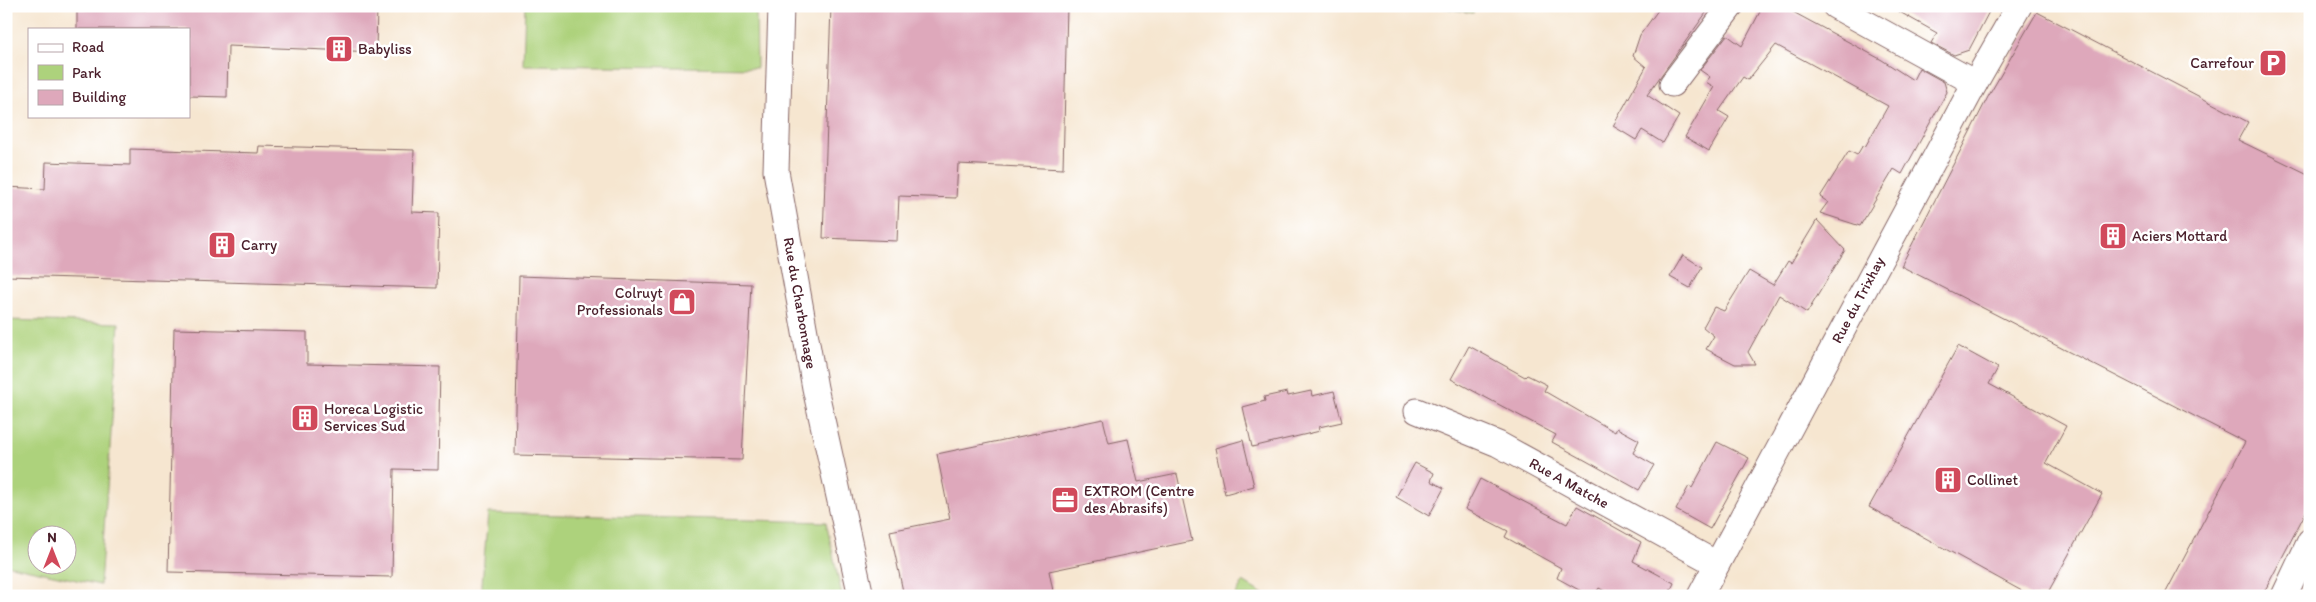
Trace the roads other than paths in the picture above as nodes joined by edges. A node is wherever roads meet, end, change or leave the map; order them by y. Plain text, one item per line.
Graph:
1 (781, 6) edge
2 (1731, 6) edge
3 (1835, 6) edge
4 (2018, 6) edge
5 (1975, 83) junction
6 (1672, 84) dead end
7 (1417, 411) dead end
8 (2310, 540) edge
9 (1717, 564) junction
10 (861, 596) edge
11 (1700, 596) edge
12 (2284, 596) edge

1 - 10 street, Rue du Charbonnage
2 - 6 street
3 - 5 street
4 - 5 street, Rue du Trixhay
5 - 9 street, Rue du Trixhay
7 - 9 street, Rue A Matche
8 - 12 street
9 - 11 street, Rue du Trixhay

